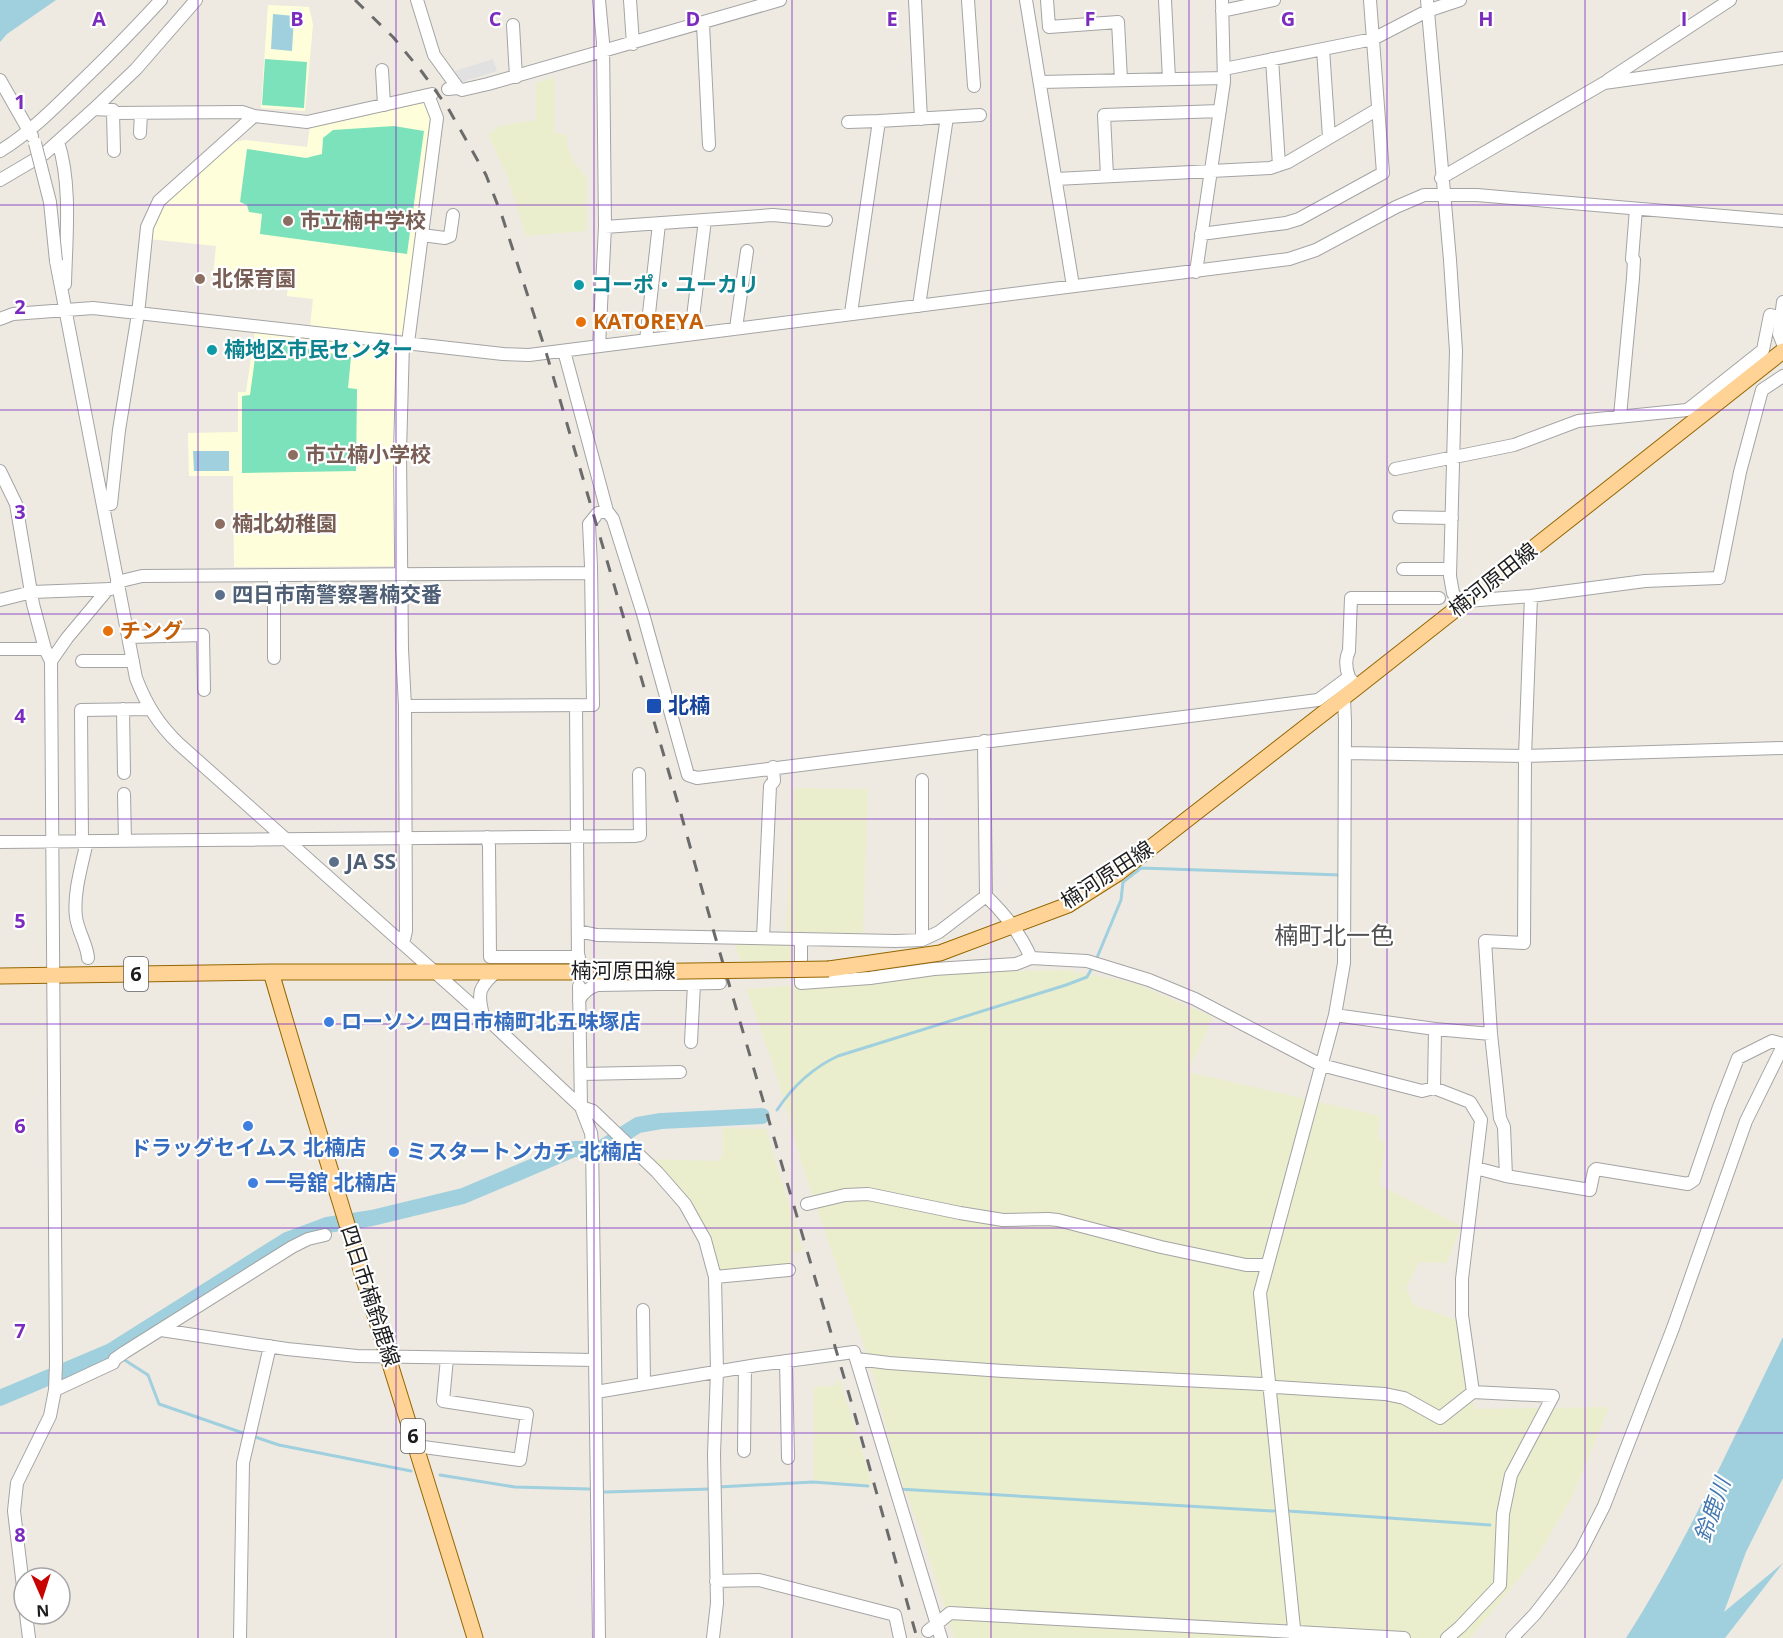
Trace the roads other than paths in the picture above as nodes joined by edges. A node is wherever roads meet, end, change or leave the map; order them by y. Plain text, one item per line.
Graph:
1 (161, 0) edge
2 (196, 0) edge
3 (417, 0) edge
4 (599, 0) edge
5 (630, 0) edge
6 (780, 0) edge
7 (915, 0) edge
8 (968, 0) edge
9 (1026, 0) edge
10 (1047, 0) edge
11 (1165, 0) edge
12 (1274, 0) edge
13 (1370, 0) edge
14 (1460, 0) edge
15 (1730, 0) edge
16 (1222, 5) edge
17 (1427, 5) edge
18 (703, 24) junction
19 (513, 25) dead end
20 (632, 39) junction
21 (1373, 39) junction
22 (603, 47) junction
23 (1323, 49) junction
24 (1783, 58) edge
25 (1272, 59) junction
26 (382, 70) dead end
27 (1224, 73) junction
28 (516, 77) junction
29 (1169, 79) junction
30 (0, 80) edge
31 (1121, 80) junction
32 (1040, 82) junction
33 (1604, 83) junction
34 (974, 86) dead end
35 (384, 105) junction
36 (94, 109) junction
37 (1378, 109) junction
38 (1220, 111) junction
39 (113, 113) junction
40 (141, 113) junction
41 (980, 115) dead end
42 (254, 116) junction
43 (947, 117) junction
44 (921, 119) junction
45 (879, 121) junction
46 (848, 122) dead end
47 (27, 126) junction
48 (140, 133) dead end
49 (1329, 137) junction
50 (58, 142) junction
51 (709, 145) dead end
52 (0, 151) edge
53 (114, 151) dead end
54 (1280, 165) junction
55 (1210, 171) junction
56 (1107, 176) junction
57 (1441, 178) junction
58 (1056, 179) junction
59 (0, 180) edge
60 (1443, 195) junction
61 (1636, 209) junction
62 (453, 215) dead end
63 (705, 220) junction
64 (826, 220) dead end
65 (1783, 221) edge
66 (659, 224) junction
67 (605, 227) junction
68 (1201, 234) junction
69 (422, 235) junction
70 (747, 251) dead end
71 (1196, 272) junction
72 (1073, 286) junction
73 (60, 289) junction
74 (1783, 302) edge
75 (919, 306) junction
76 (64, 309) junction
77 (851, 313) junction
78 (138, 314) junction
79 (1780, 317) junction
80 (0, 319) edge
81 (736, 327) junction
82 (691, 333) junction
83 (646, 340) junction
84 (406, 343) junction
85 (1783, 344) edge
86 (599, 346) junction
87 (564, 351) junction
88 (1783, 351) edge
89 (1783, 376) edge
90 (1700, 409) junction
91 (1620, 416) junction
92 (1453, 456) junction
93 (1395, 469) dead end
94 (0, 471) edge
95 (102, 506) junction
96 (607, 511) junction
97 (1399, 517) dead end
98 (1452, 518) junction
99 (1403, 569) dead end
100 (1450, 569) junction
101 (591, 573) junction
102 (402, 575) junction
103 (274, 576) junction
104 (115, 587) junction
105 (32, 592) junction
106 (1531, 596) junction
107 (1439, 598) dead end
108 (0, 600) edge
109 (1464, 603) junction
110 (128, 637) junction
111 (0, 649) edge
112 (45, 649) junction
113 (274, 658) dead end
114 (51, 661) junction
115 (82, 661) dead end
116 (133, 661) junction
117 (1353, 682) junction
118 (204, 690) dead end
119 (1344, 698) junction
120 (576, 705) junction
121 (405, 706) junction
122 (123, 709) junction
123 (150, 709) junction
124 (984, 741) junction
125 (1783, 748) edge
126 (1345, 753) junction
127 (1524, 756) junction
128 (773, 767) junction
129 (124, 773) dead end
130 (639, 774) dead end
131 (922, 780) dead end
132 (124, 794) dead end
133 (487, 837) junction
134 (577, 837) junction
135 (406, 838) junction
136 (286, 840) junction
137 (85, 841) junction
138 (125, 841) junction
139 (0, 842) edge
140 (53, 842) junction
141 (987, 896) junction
142 (1013, 927) junction
143 (578, 931) junction
144 (763, 938) junction
145 (801, 939) junction
146 (922, 940) junction
147 (403, 944) junction
148 (88, 958) dead end
149 (1031, 958) junction
150 (497, 971) junction
151 (271, 972) junction
152 (436, 973) junction
153 (0, 976) edge
154 (54, 976) junction
155 (720, 983) dead end
156 (694, 984) junction
157 (579, 986) dead end
158 (579, 1000) junction
159 (483, 1015) junction
160 (1335, 1015) junction
161 (1435, 1029) junction
162 (1491, 1034) junction
163 (691, 1042) dead end
164 (1783, 1045) edge
165 (1321, 1065) junction
166 (680, 1072) dead end
167 (581, 1074) junction
168 (1434, 1088) junction
169 (581, 1107) junction
170 (1500, 1118) junction
171 (1481, 1120) junction
172 (1476, 1168) junction
173 (1506, 1176) junction
174 (807, 1204) dead end
175 (325, 1235) dead end
176 (1267, 1265) junction
177 (789, 1270) dead end
178 (715, 1277) junction
179 (643, 1310) dead end
180 (161, 1330) junction
181 (270, 1346) junction
182 (389, 1356) junction
183 (447, 1358) junction
184 (857, 1359) junction
185 (595, 1360) junction
186 (786, 1361) junction
187 (745, 1367) junction
188 (717, 1371) junction
189 (644, 1384) junction
190 (1269, 1386) junction
191 (55, 1387) junction
192 (596, 1392) junction
193 (1473, 1392) junction
194 (416, 1446) junction
195 (744, 1451) dead end
196 (788, 1458) dead end
197 (21, 1566) edge
198 (716, 1581) junction
199 (933, 1628) junction
200 (1295, 1635) edge
201 (240, 1638) edge
202 (475, 1638) edge
203 (598, 1638) edge
204 (713, 1638) edge
205 (900, 1638) edge
206 (941, 1638) edge
207 (1404, 1638) edge
208 (1447, 1638) edge
209 (1512, 1638) edge

1 - 47 street
2 - 36 street
3 - 28 street
4 - 22 street
5 - 20 street
6 - 18 street
7 - 44 street
8 - 34 street
9 - 32 street
10 - 31 street
11 - 29 street
12 - 16 street
13 - 21 street
14 - 17 street
15 - 33 street
16 - 27 street
17 - 21 street
17 - 57 street
18 - 20 street
18 - 51 street
19 - 28 street
20 - 22 street
21 - 23 street
21 - 37 street
22 - 28 street
22 - 67 street
23 - 25 street
23 - 49 street
24 - 33 street
25 - 27 street
25 - 54 street
26 - 35 street
27 - 29 street
27 - 38 street
29 - 31 street
30 - 47 street
31 - 32 street
32 - 58 street
33 - 57 street
35 - 42 street
35 - 69 street
36 - 39 street
36 - 50 street
37 - 49 street
37 - 68 street
38 - 55 street
38 - 56 street
39 - 40 street
39 - 53 street
40 - 42 street
40 - 48 street
41 - 43 street
42 - 78 street
43 - 44 street
43 - 75 street
44 - 45 street
45 - 46 street
45 - 77 street
47 - 52 street
47 - 73 street, bridge
49 - 54 street
50 - 59 street
50 - 73 street
54 - 55 street
55 - 56 street
55 - 68 street
56 - 58 street
57 - 60 street
58 - 72 street
60 - 61 street
60 - 71 street
60 - 92 street
61 - 65 street
61 - 91 street
62 - 69 street
63 - 64 street
63 - 66 street
63 - 82 street
66 - 67 street
66 - 83 street
67 - 86 street
68 - 71 street
69 - 84 street
70 - 81 street
71 - 72 street
72 - 75 street
73 - 76 street
74 - 79 street
75 - 77 street
76 - 78 street
76 - 80 street
76 - 95 street
77 - 81 street
78 - 84 street
78 - 95 street
79 - 85 street
79 - 90 street
81 - 82 street
82 - 83 street
83 - 86 street
84 - 87 street
84 - 102 street
86 - 87 street
87 - 96 street
88 - 90 main road, 楠河原田線
89 - 106 street
90 - 91 street
90 - 109 main road, 楠河原田線
91 - 92 street
92 - 93 street
92 - 98 street
94 - 105 street
95 - 104 street
96 - 101 street
96 - 128 street
97 - 98 street
98 - 100 street
99 - 100 street
100 - 109 street
101 - 102 street
101 - 120 street
102 - 103 street
102 - 121 street
103 - 104 street
103 - 113 street
104 - 105 street
104 - 110 street
104 - 114 street
105 - 108 street
105 - 112 street
106 - 109 street
106 - 127 street
107 - 117 street
109 - 117 main road, 楠河原田線
110 - 116 street
110 - 118 street
111 - 112 street
112 - 114 street
114 - 140 street
115 - 116 street
116 - 123 street
117 - 119 main road, 楠河原田線
117 - 124 street
119 - 126 street
119 - 142 main road, 楠河原田線
120 - 121 street
120 - 134 street
121 - 135 street
122 - 123 street
122 - 129 street
122 - 137 street
123 - 136 street
124 - 128 street
124 - 141 street
125 - 127 street
126 - 127 street
126 - 160 street
127 - 162 street
128 - 144 street
130 - 134 street
131 - 146 street
132 - 138 street
133 - 134 street
133 - 135 street
133 - 143 street
134 - 143 street
135 - 136 street
135 - 147 street
136 - 138 street
136 - 147 street
137 - 138 street
137 - 140 street
137 - 148 street
139 - 140 street
140 - 154 street
141 - 142 street
141 - 146 street
142 - 149 street
142 - 150 main road, 楠河原田線, bridge
143 - 144 street
144 - 145 street
145 - 146 street
145 - 149 street
147 - 152 street
149 - 165 street
150 - 152 main road, 楠河原田線
150 - 159 street
151 - 152 main road, 楠河原田線
151 - 154 main road, 6
151 - 182 main road, 四日市楠鈴鹿線 / 6
152 - 159 street
153 - 154 main road, 6
154 - 191 street
155 - 156 street
156 - 158 street
156 - 163 street
157 - 158 street
158 - 167 street
159 - 169 street
160 - 161 street
160 - 165 street
161 - 162 street
161 - 168 street
162 - 170 street
164 - 173 street
164 - 209 street
165 - 168 street
165 - 176 street
166 - 167 street
167 - 169 street
168 - 171 street
169 - 178 street
169 - 185 street
170 - 171 street
170 - 173 street
171 - 172 street
172 - 173 street
172 - 193 street
174 - 176 street
175 - 180 street
176 - 190 street
177 - 178 street
178 - 188 street
179 - 189 street
180 - 181 street
180 - 191 street
181 - 182 street
181 - 201 street
182 - 183 street
182 - 194 main road, 四日市楠鈴鹿線 / 6
183 - 185 street
183 - 194 street
184 - 186 street
184 - 190 street
184 - 199 street
185 - 192 street
186 - 187 street
186 - 196 street
187 - 188 street
187 - 195 street
188 - 189 street
188 - 198 street
189 - 192 street
190 - 193 street
190 - 200 street
191 - 197 street
192 - 203 street
193 - 208 street
194 - 202 main road, 四日市楠鈴鹿線 / 6
198 - 204 street
198 - 205 street
199 - 200 street
199 - 206 street
200 - 207 street

